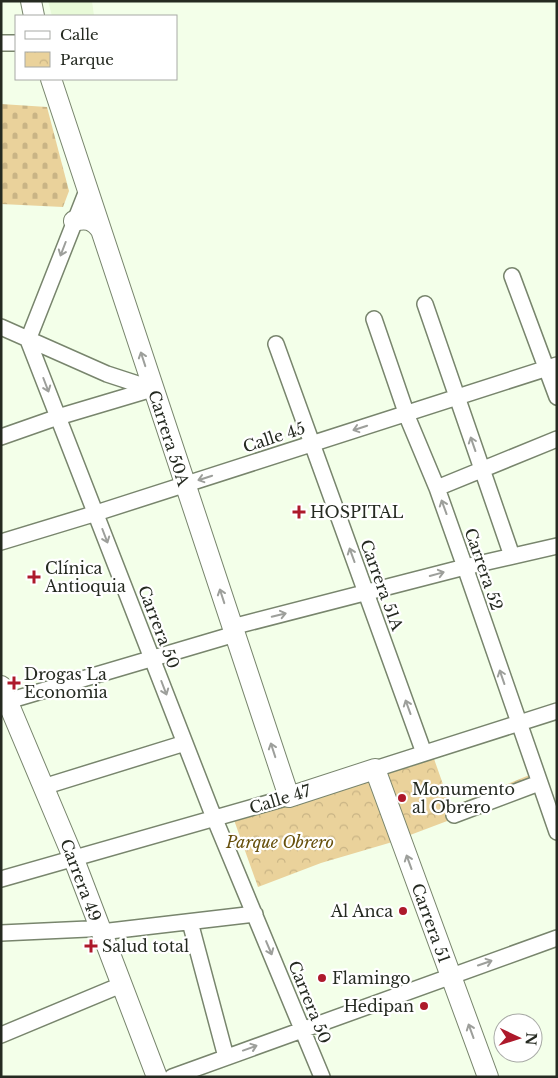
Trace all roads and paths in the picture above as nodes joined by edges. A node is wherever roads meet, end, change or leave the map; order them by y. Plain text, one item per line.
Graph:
1 (31, 1) edge
2 (34, 15) edge
3 (1, 43) edge
4 (15, 43) edge
5 (51, 80) edge
6 (88, 188) junction
7 (74, 221) junction
8 (100, 230) junction
9 (512, 276) dead end
10 (425, 304) dead end
11 (374, 319) dead end
12 (3, 329) edge
13 (28, 340) junction
14 (276, 344) dead end
15 (552, 367) edge
16 (107, 374) junction
17 (153, 389) junction
18 (457, 397) junction
19 (557, 397) edge
20 (114, 400) junction
21 (406, 413) junction
22 (58, 418) junction
23 (1, 437) edge
24 (557, 440) edge
25 (312, 444) junction
26 (482, 469) junction
27 (185, 484) junction
28 (437, 488) junction
29 (96, 513) junction
30 (1, 542) edge
31 (557, 546) edge
32 (512, 556) junction
33 (465, 567) junction
34 (366, 593) junction
35 (233, 630) junction
36 (153, 660) junction
37 (3, 697) edge
38 (557, 711) edge
39 (518, 724) junction
40 (185, 743) junction
41 (424, 753) junction
42 (375, 769) junction
43 (537, 779) junction
44 (43, 786) junction
45 (289, 797) junction
46 (453, 811) dead end
47 (215, 819) junction
48 (557, 832) edge
49 (74, 857) junction
50 (1, 879) edge
51 (255, 914) junction
52 (190, 922) junction
53 (100, 929) junction
54 (1, 934) edge
55 (557, 938) edge
56 (450, 975) junction
57 (121, 985) junction
58 (302, 1028) junction
59 (1, 1035) edge
60 (226, 1057) junction
61 (157, 1077) edge
62 (172, 1077) edge
63 (322, 1077) edge
64 (488, 1077) edge

1 - 2 main road
3 - 4 street
5 - 6 main road, Carrera 50A
6 - 7 street
6 - 8 main road, Carrera 50A
7 - 8 main road
7 -> 13 street
17 -> 8 main road, Carrera 50A
9 - 15 street
10 - 18 street
11 - 21 street, Carrera 52
12 - 13 street
13 - 16 street
13 -> 22 street, Carrera 50
14 - 25 street, Carrera 51A
15 - 18 street, Calle 45
15 - 19 street
16 - 17 street
16 - 20 street
17 - 20 street
17 - 27 main road, Carrera 50A
18 - 21 street, Calle 45
26 -> 18 street
20 - 22 street
21 -> 25 street, Calle 45
21 - 28 street, Carrera 52
22 - 23 street
22 - 29 street, Carrera 50
24 - 26 street
25 -> 27 street, Calle 45
34 -> 25 street, Carrera 51A
26 - 28 street
26 - 32 street
27 - 29 street, Calle 45
35 -> 27 main road, Carrera 50A
33 -> 28 street, Carrera 52
29 - 30 street, Calle 45
29 -> 36 street, Carrera 50
31 - 32 street
32 - 33 street
34 -> 33 street
39 -> 33 street, Carrera 52
35 -> 34 street
41 -> 34 street, Carrera 51A
35 - 36 street
45 -> 35 main road, Carrera 50A
36 - 37 street
36 -> 40 street, Carrera 50
37 - 44 main road, Carrera 49
38 - 39 street, Calle 47
39 - 41 street, Calle 47
39 - 43 street, Carrera 52
40 - 44 street
40 - 47 street, Carrera 50
41 - 42 street, Calle 47
42 - 45 main road, Calle 47
56 -> 42 main road, Carrera 51
43 - 46 street
43 - 48 street, Carrera 52
44 - 49 main road, Carrera 49
45 - 47 street, Calle 47
47 - 49 street, Calle 47
47 - 51 street, Carrera 50
49 - 50 street, Calle 47
49 - 53 main road, Carrera 49
51 - 52 street
51 -> 58 street, Carrera 50
52 - 53 street
52 - 60 street
53 - 54 street
53 - 57 main road, Carrera 49
56 -> 55 street
56 - 58 street
64 -> 56 main road, Carrera 51
57 - 59 street
57 - 61 main road, Carrera 49
60 -> 58 street
58 - 63 street, Carrera 50
60 - 62 street

